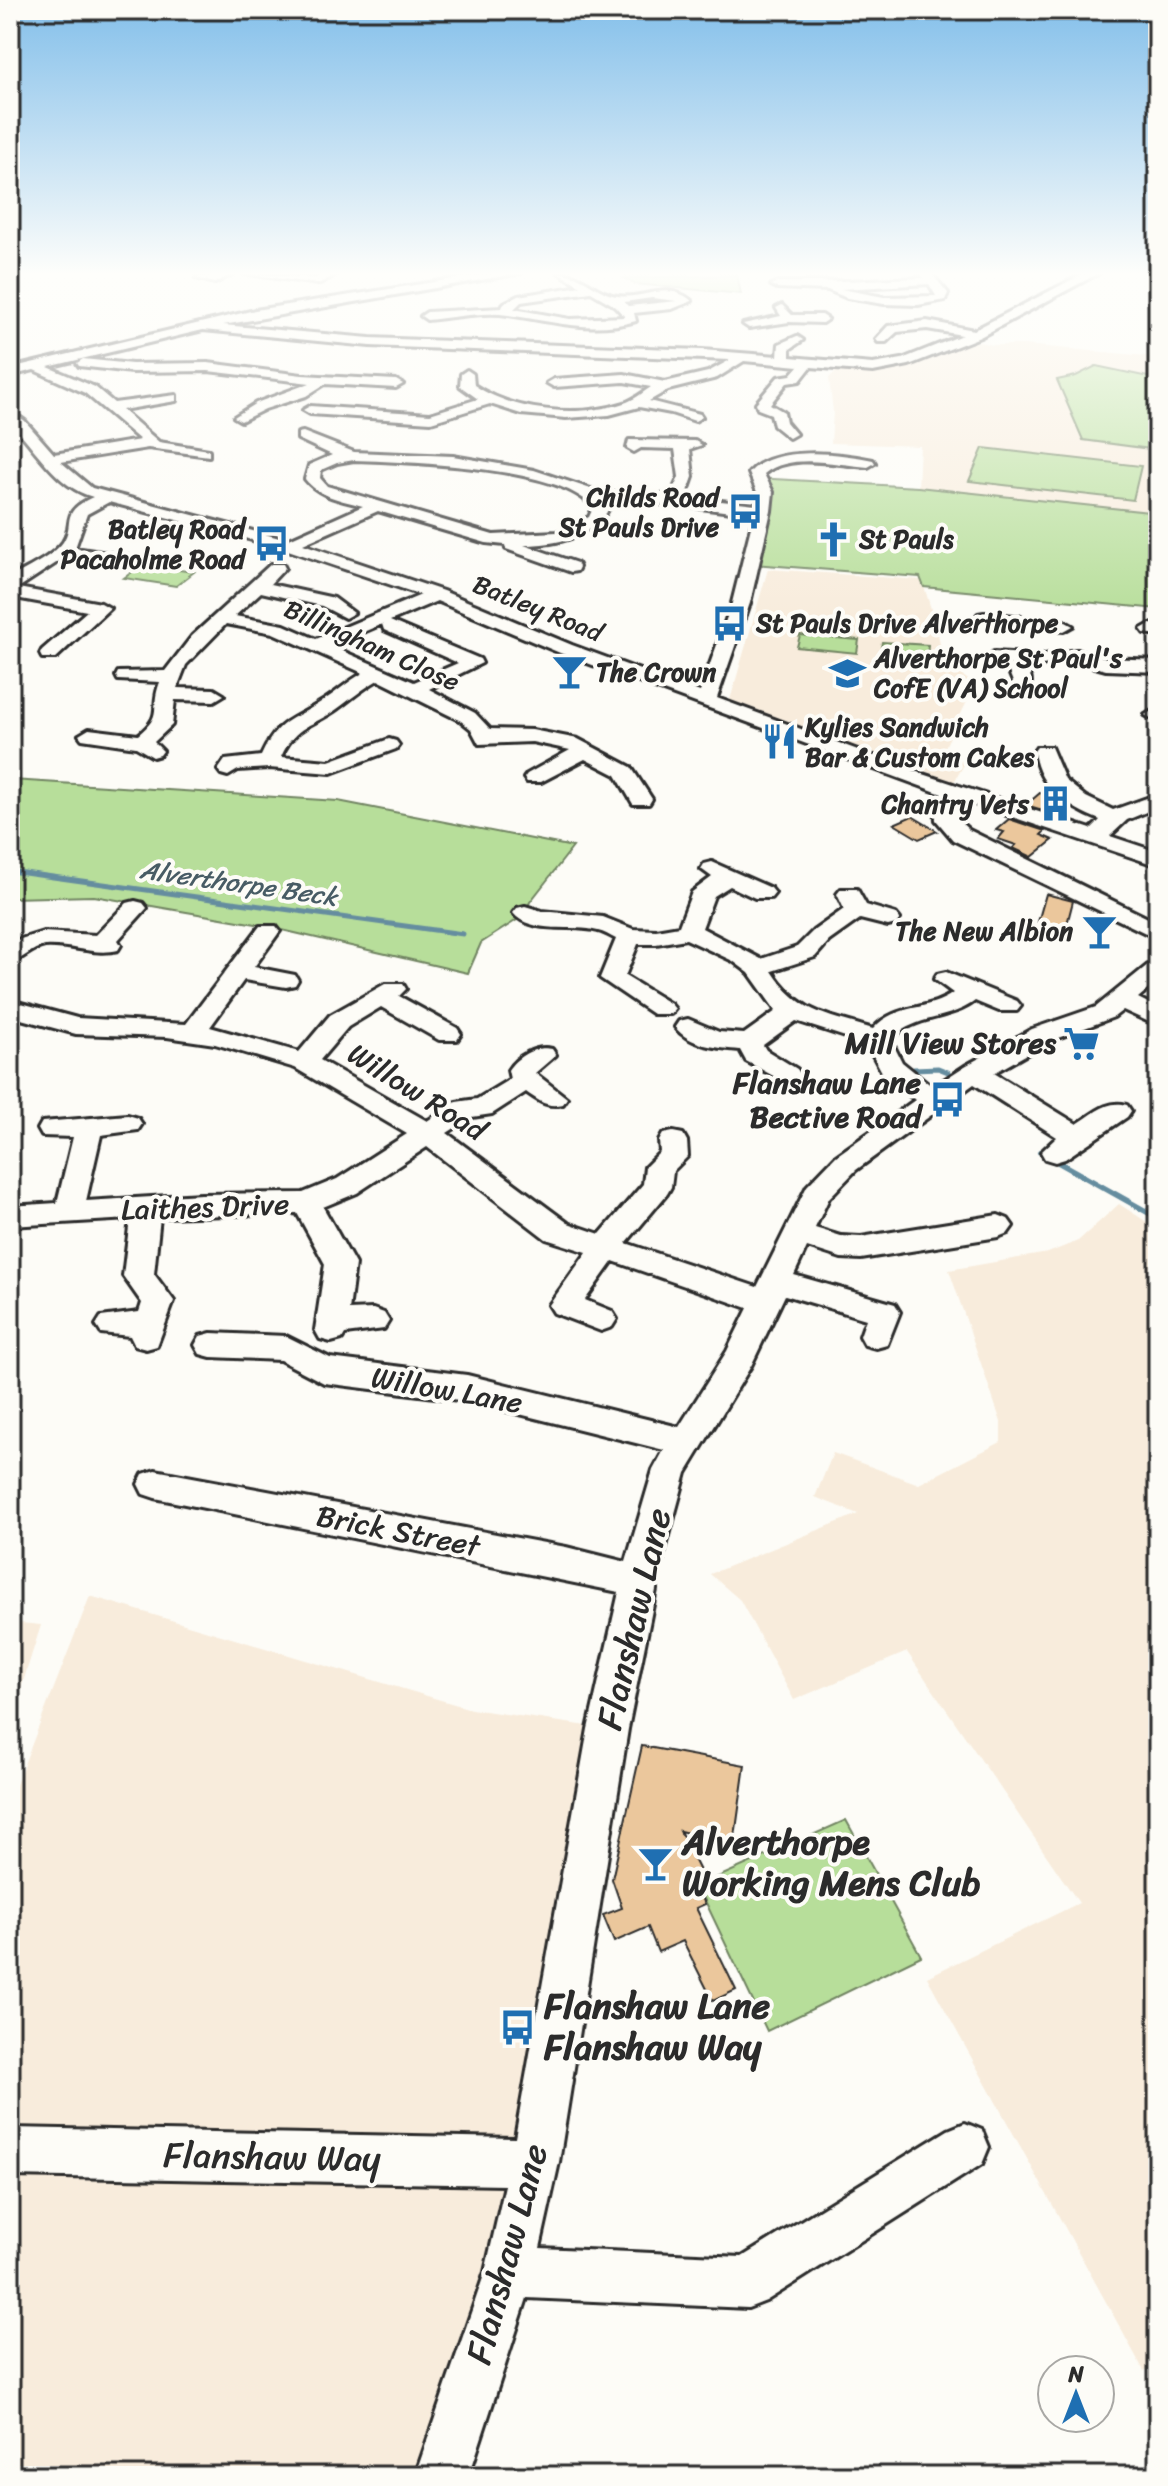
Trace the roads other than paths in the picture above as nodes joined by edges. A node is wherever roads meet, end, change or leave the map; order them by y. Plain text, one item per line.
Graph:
1 (88, 389) edge
2 (311, 389) edge
3 (471, 389) edge
4 (657, 389) edge
5 (774, 389) edge
6 (173, 398) dead end
7 (487, 401) junction
8 (638, 403) junction
9 (763, 407) junction
10 (111, 408) junction
11 (794, 408) dead end
12 (313, 411) dead end
13 (274, 413) dead end
14 (550, 413) junction
15 (10, 414) edge
16 (679, 420) dead end
17 (534, 427) dead end
18 (789, 434) dead end
19 (303, 436) dead end
20 (150, 443) junction
21 (634, 448) dead end
22 (207, 453) dead end
23 (333, 455) junction
24 (52, 459) junction
25 (870, 462) dead end
26 (677, 500) junction
27 (596, 501) junction
28 (378, 505) junction
29 (102, 506) junction
30 (763, 511) junction
31 (202, 532) dead end
32 (256, 536) junction
33 (518, 544) junction
34 (288, 545) junction
35 (64, 551) junction
36 (121, 560) dead end
37 (571, 567) dead end
38 (277, 568) dead end
39 (10, 586) edge
40 (258, 586) junction
41 (10, 592) edge
42 (346, 594) dead end
43 (437, 595) junction
44 (328, 602) junction
45 (345, 613) dead end
46 (984, 614) dead end
47 (225, 619) junction
48 (390, 626) dead end
49 (317, 645) junction
50 (49, 654) dead end
51 (1077, 656) junction
52 (994, 658) dead end
53 (1020, 662) junction
54 (1158, 666) edge
55 (376, 674) junction
56 (125, 676) dead end
57 (168, 685) junction
58 (414, 689) junction
59 (1017, 691) dead end
60 (214, 695) dead end
61 (707, 700) junction
62 (89, 735) dead end
63 (389, 745) dead end
64 (586, 750) junction
65 (1044, 751) dead end
66 (269, 762) junction
67 (228, 770) dead end
68 (534, 778) dead end
69 (607, 789) dead end
70 (946, 799) dead end
71 (1158, 800) edge
72 (1113, 818) junction
73 (1096, 838) junction
74 (1158, 859) edge
75 (763, 893) dead end
76 (135, 908) dead end
77 (535, 912) dead end
78 (888, 919) dead end
79 (268, 931) dead end
80 (689, 931) junction
81 (1158, 932) edge
82 (629, 936) junction
83 (10, 956) edge
84 (758, 968) junction
85 (1158, 969) edge
86 (238, 972) junction
87 (946, 979) dead end
88 (286, 980) dead end
89 (970, 992) junction
90 (1121, 999) junction
91 (1008, 1006) dead end
92 (10, 1008) edge
93 (662, 1009) dead end
94 (792, 1011) junction
95 (1158, 1018) edge
96 (442, 1024) dead end
97 (688, 1027) dead end
98 (194, 1031) junction
99 (878, 1039) junction
100 (749, 1043) junction
101 (543, 1055) dead end
102 (304, 1062) junction
103 (974, 1072) junction
104 (788, 1075) dead end
105 (527, 1080) junction
106 (553, 1098) dead end
107 (935, 1101) junction
108 (1117, 1111) dead end
109 (128, 1124) dead end
110 (89, 1126) junction
111 (52, 1129) dead end
112 (429, 1134) junction
113 (680, 1153) dead end
114 (306, 1203) junction
115 (146, 1208) junction
116 (69, 1212) junction
117 (10, 1216) edge
118 (998, 1227) dead end
119 (796, 1233) junction
120 (605, 1249) junction
121 (771, 1291) junction
122 (871, 1312) dead end
123 (601, 1319) dead end
124 (373, 1321) dead end
125 (112, 1325) dead end
126 (211, 1345) dead end
127 (685, 1442) junction
128 (155, 1484) dead end
129 (640, 1581) junction
130 (965, 2147) dead end
131 (10, 2152) edge
132 (535, 2162) junction
133 (510, 2272) junction
134 (442, 2476) edge

1 - 10 street
2 - 13 street
3 - 7 street
4 - 8 street
5 - 9 street
6 - 10 street
7 - 12 street
7 - 14 street
8 - 14 street
8 - 16 street
9 - 11 street
9 - 18 street
10 - 20 street
14 - 17 street
15 - 24 street, Batley Road
19 - 23 street
20 - 22 street
20 - 24 street
21 - 26 street
23 - 27 street
23 - 28 street
24 - 29 street, Batley Road
25 - 30 street
26 - 27 street
26 - 30 street
27 - 33 street
28 - 33 street
28 - 34 street
29 - 32 street, Batley Road
29 - 35 street
30 - 61 street
31 - 32 street
32 - 34 street, Batley Road
33 - 37 street
34 - 43 street, Batley Road
35 - 36 street
35 - 39 street
38 - 40 street
40 - 44 street
40 - 47 street
41 - 50 street
42 - 44 street
43 - 49 street
43 - 61 street, Batley Road
44 - 45 street
46 - 51 street
47 - 49 street, Billingham Close
47 - 57 street
48 - 58 street
49 - 55 street, Billingham Close
51 - 53 street
51 - 54 street
52 - 53 street
53 - 59 street
55 - 58 street, Billingham Close
55 - 66 street
56 - 57 street
57 - 60 street
57 - 62 street
58 - 64 street, Billingham Close
61 - 73 street, Batley Road
63 - 66 street
64 - 68 street
64 - 69 street
65 - 72 street
66 - 67 street
70 - 81 street
71 - 72 street
72 - 73 street
73 - 74 street, Batley Road
75 - 80 street
76 - 83 street
77 - 82 street
78 - 84 street
79 - 86 street
80 - 82 street
80 - 84 street
82 - 93 street
84 - 94 street
85 - 90 street, Flanshaw Lane
86 - 88 street
86 - 98 street
87 - 89 street
89 - 91 street
89 - 99 street
90 - 95 street
90 - 103 street, Flanshaw Lane
92 - 98 street, Willow Road
94 - 99 street
94 - 100 street
96 - 102 street
97 - 100 street
98 - 102 street, Willow Road
99 - 107 street
100 - 104 street
101 - 105 street
102 - 112 street, Willow Road
103 - 107 street, Flanshaw Lane
103 - 108 street
105 - 106 street
105 - 112 street, Laithes Drive
107 - 119 street, Flanshaw Lane
109 - 110 street
110 - 111 street
110 - 116 street
112 - 114 street, Laithes Drive
112 - 120 street, Willow Road
113 - 120 street
114 - 115 street, Laithes Drive
114 - 124 street
115 - 116 street, Laithes Drive
115 - 125 street
116 - 117 street, Laithes Drive
118 - 119 street
119 - 121 street, Flanshaw Lane
120 - 121 street, Willow Road
120 - 123 street
121 - 122 street, Willow Road
121 - 127 street, Flanshaw Lane
126 - 127 street, Willow Lane
127 - 129 street, Flanshaw Lane
128 - 129 street, Brick Street
129 - 132 street, Flanshaw Lane
130 - 133 street
131 - 132 street, Flanshaw Way
132 - 133 street, Flanshaw Lane
133 - 134 street, Flanshaw Lane

